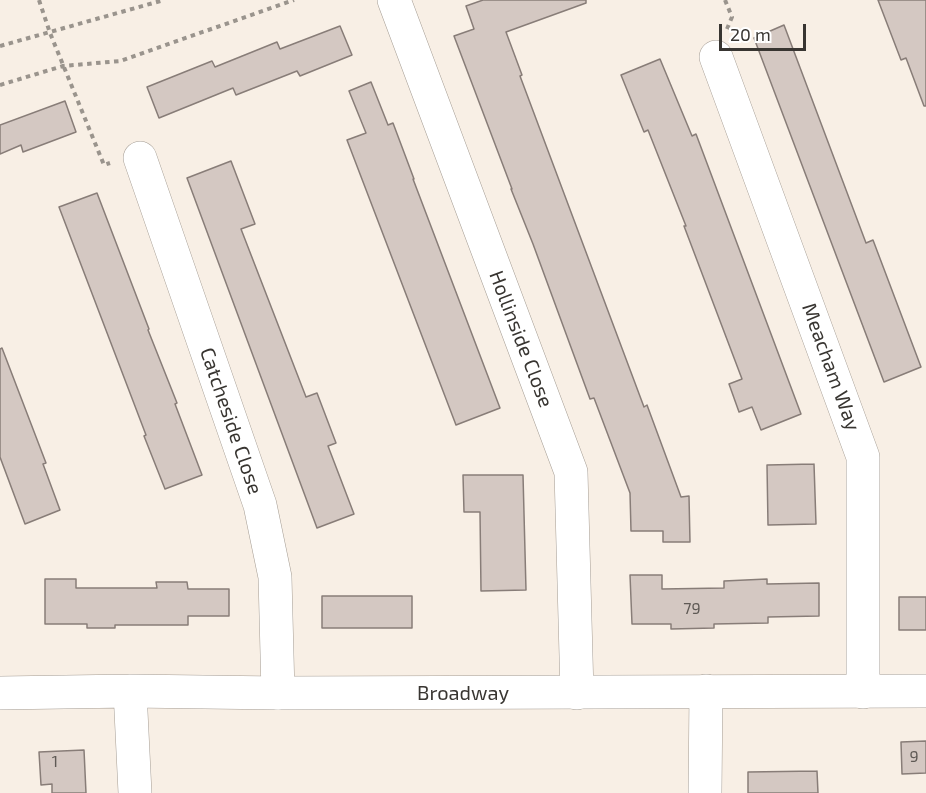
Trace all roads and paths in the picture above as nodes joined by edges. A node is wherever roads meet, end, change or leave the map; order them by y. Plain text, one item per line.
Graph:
1 (39, 0) edge
2 (164, 0) edge
3 (294, 0) edge
4 (394, 0) edge
5 (50, 33) junction
6 (0, 46) edge
7 (716, 57) dead end
8 (63, 66) junction
9 (0, 85) edge
10 (140, 158) joint
11 (926, 691) edge
12 (130, 692) junction
13 (706, 692) junction
14 (863, 692) junction
15 (0, 693) edge
16 (278, 693) junction
17 (577, 693) junction
18 (135, 793) edge
19 (705, 793) edge

1 - 5 path
2 - 5 path
3 - 8 path
4 - 17 street, Hollinside Close
5 - 6 path
5 - 8 path
7 - 14 street, Meacham Way
8 - 9 path
8 - 10 path
10 - 16 street, Catcheside Close
11 - 14 street, Broadway
12 - 15 street, Broadway
12 - 16 street, Broadway
12 - 18 street
13 - 14 street, Broadway
13 - 17 street, Broadway
13 - 19 street
16 - 17 street, Broadway

